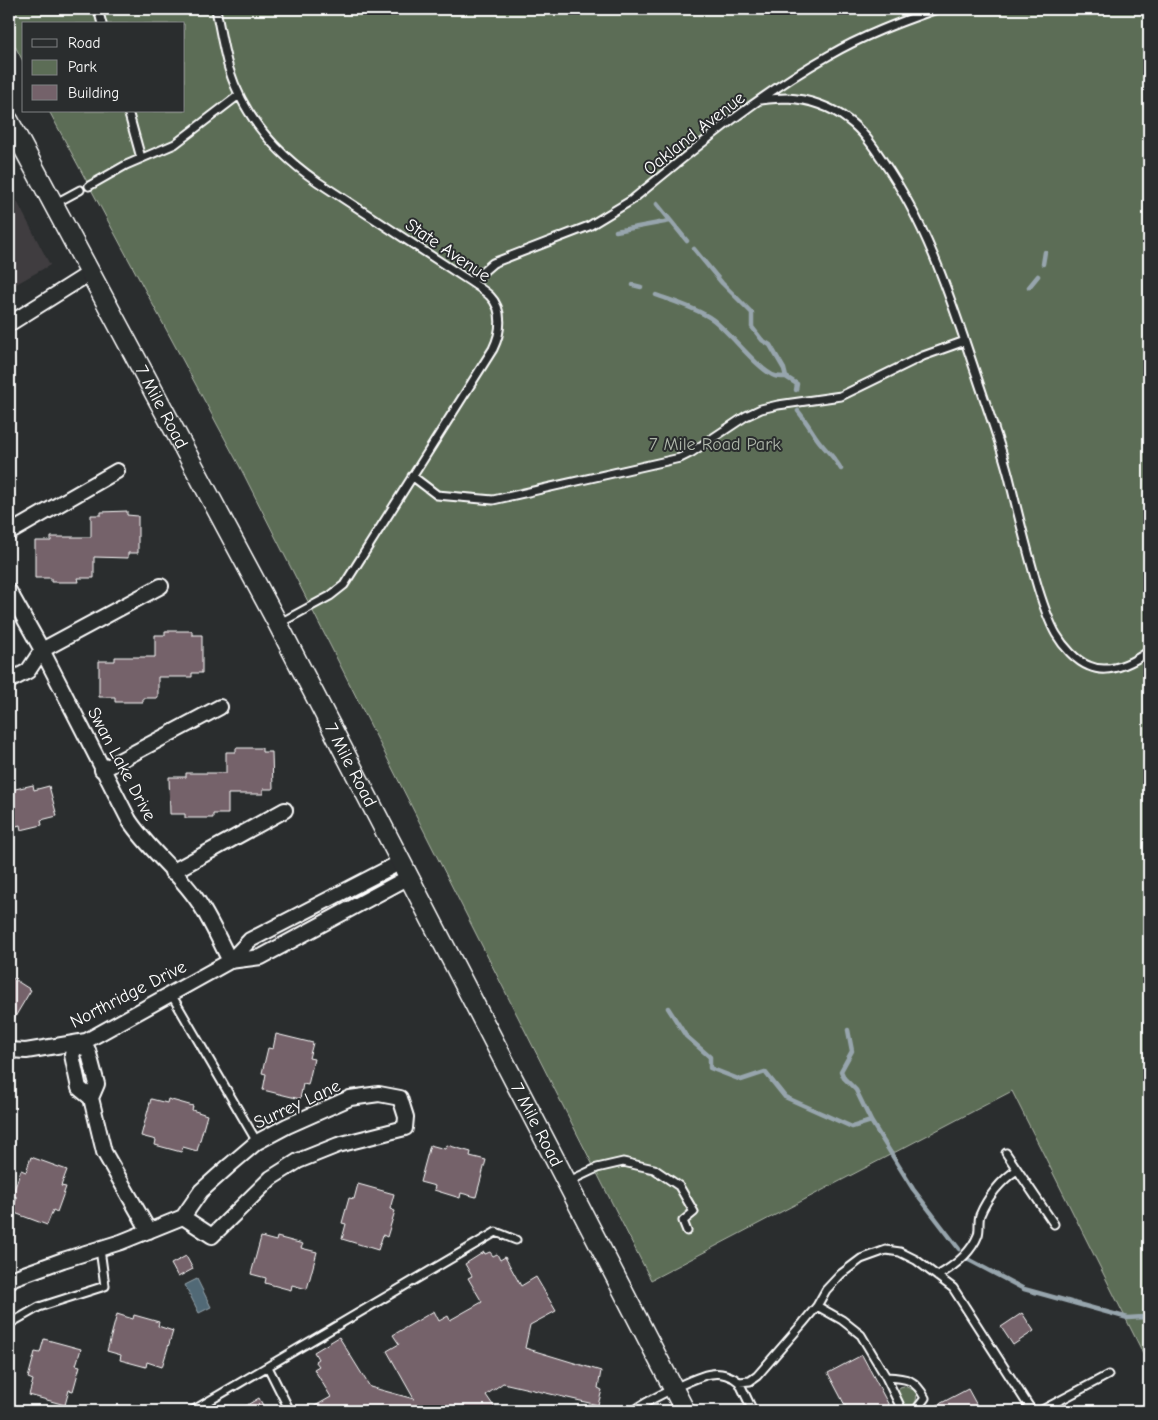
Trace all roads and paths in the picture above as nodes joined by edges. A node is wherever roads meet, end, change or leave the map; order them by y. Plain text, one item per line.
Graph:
1 (98, 9) edge
2 (216, 9) edge
3 (936, 9) edge
4 (101, 22) edge
5 (239, 95) junction
6 (760, 100) junction
7 (128, 112) edge
8 (9, 121) edge
9 (141, 158) junction
10 (89, 186) dead end
11 (80, 190) dead end
12 (54, 205) junction
13 (90, 273) junction
14 (471, 282) junction
15 (9, 324) edge
16 (964, 341) junction
17 (117, 471) dead end
18 (412, 476) junction
19 (9, 533) edge
20 (161, 586) dead end
21 (9, 591) edge
22 (278, 624) junction
23 (42, 650) junction
24 (1149, 651) edge
25 (9, 681) edge
26 (220, 707) dead end
27 (102, 770) junction
28 (285, 810) dead end
29 (405, 870) junction
30 (172, 872) junction
31 (230, 962) junction
32 (171, 994) junction
33 (77, 1044) junction
34 (9, 1050) edge
35 (257, 1142) junction
36 (1006, 1153) dead end
37 (1017, 1170) junction
38 (566, 1182) junction
39 (183, 1217) junction
40 (1054, 1224) dead end
41 (149, 1231) junction
42 (687, 1232) dead end
43 (516, 1240) dead end
44 (100, 1249) junction
45 (938, 1276) junction
46 (10, 1277) edge
47 (817, 1306) junction
48 (9, 1324) edge
49 (268, 1367) junction
50 (1108, 1375) dead end
51 (886, 1377) junction
52 (739, 1382) junction
53 (674, 1389) junction
54 (192, 1411) edge
55 (290, 1411) edge
56 (634, 1411) edge
57 (685, 1411) edge
58 (753, 1411) edge
59 (1032, 1411) edge
60 (1040, 1411) edge

1 - 4 lane
2 - 5 lane, State Avenue
3 - 6 lane, Oakland Avenue
5 - 9 lane
5 - 14 lane, State Avenue
6 - 14 lane, Oakland Avenue
6 - 16 lane
7 - 9 lane
8 - 12 street, 7 Mile Road
9 - 10 lane
11 - 12 lane
12 - 13 street, 7 Mile Road
13 - 15 street
13 - 22 street, 7 Mile Road
14 - 18 lane, State Avenue
16 - 18 lane
16 - 24 lane
17 - 19 street
18 - 22 lane, State Avenue
20 - 23 street
21 - 23 street, Swan Lake Drive
22 - 29 street, 7 Mile Road
23 - 25 street
23 - 27 street, Swan Lake Drive
26 - 27 street
27 - 30 street, Swan Lake Drive
28 - 30 street
29 - 31 street, Northridge Drive
29 - 31 street, Northridge Drive
29 - 38 street, 7 Mile Road
30 - 31 street, Swan Lake Drive
31 - 32 street, Northridge Drive
32 - 33 street, Northridge Drive
32 - 35 lane
33 - 34 street, Northridge Drive
33 - 41 street
35 - 39 street, Surrey Lane
35 - 39 street, Surrey Lane
36 - 37 lane
37 - 40 lane
37 - 45 lane
38 - 42 lane
38 - 53 street, 7 Mile Road
39 - 41 street
41 - 44 street
43 - 49 lane
44 - 46 street
44 - 48 lane
45 - 47 lane
45 - 59 lane
47 - 51 lane
47 - 52 lane
49 - 54 lane
49 - 55 lane
50 - 60 lane
51 - 51 lane
52 - 53 lane
52 - 58 lane
53 - 56 lane
53 - 57 street, 7 Mile Road

